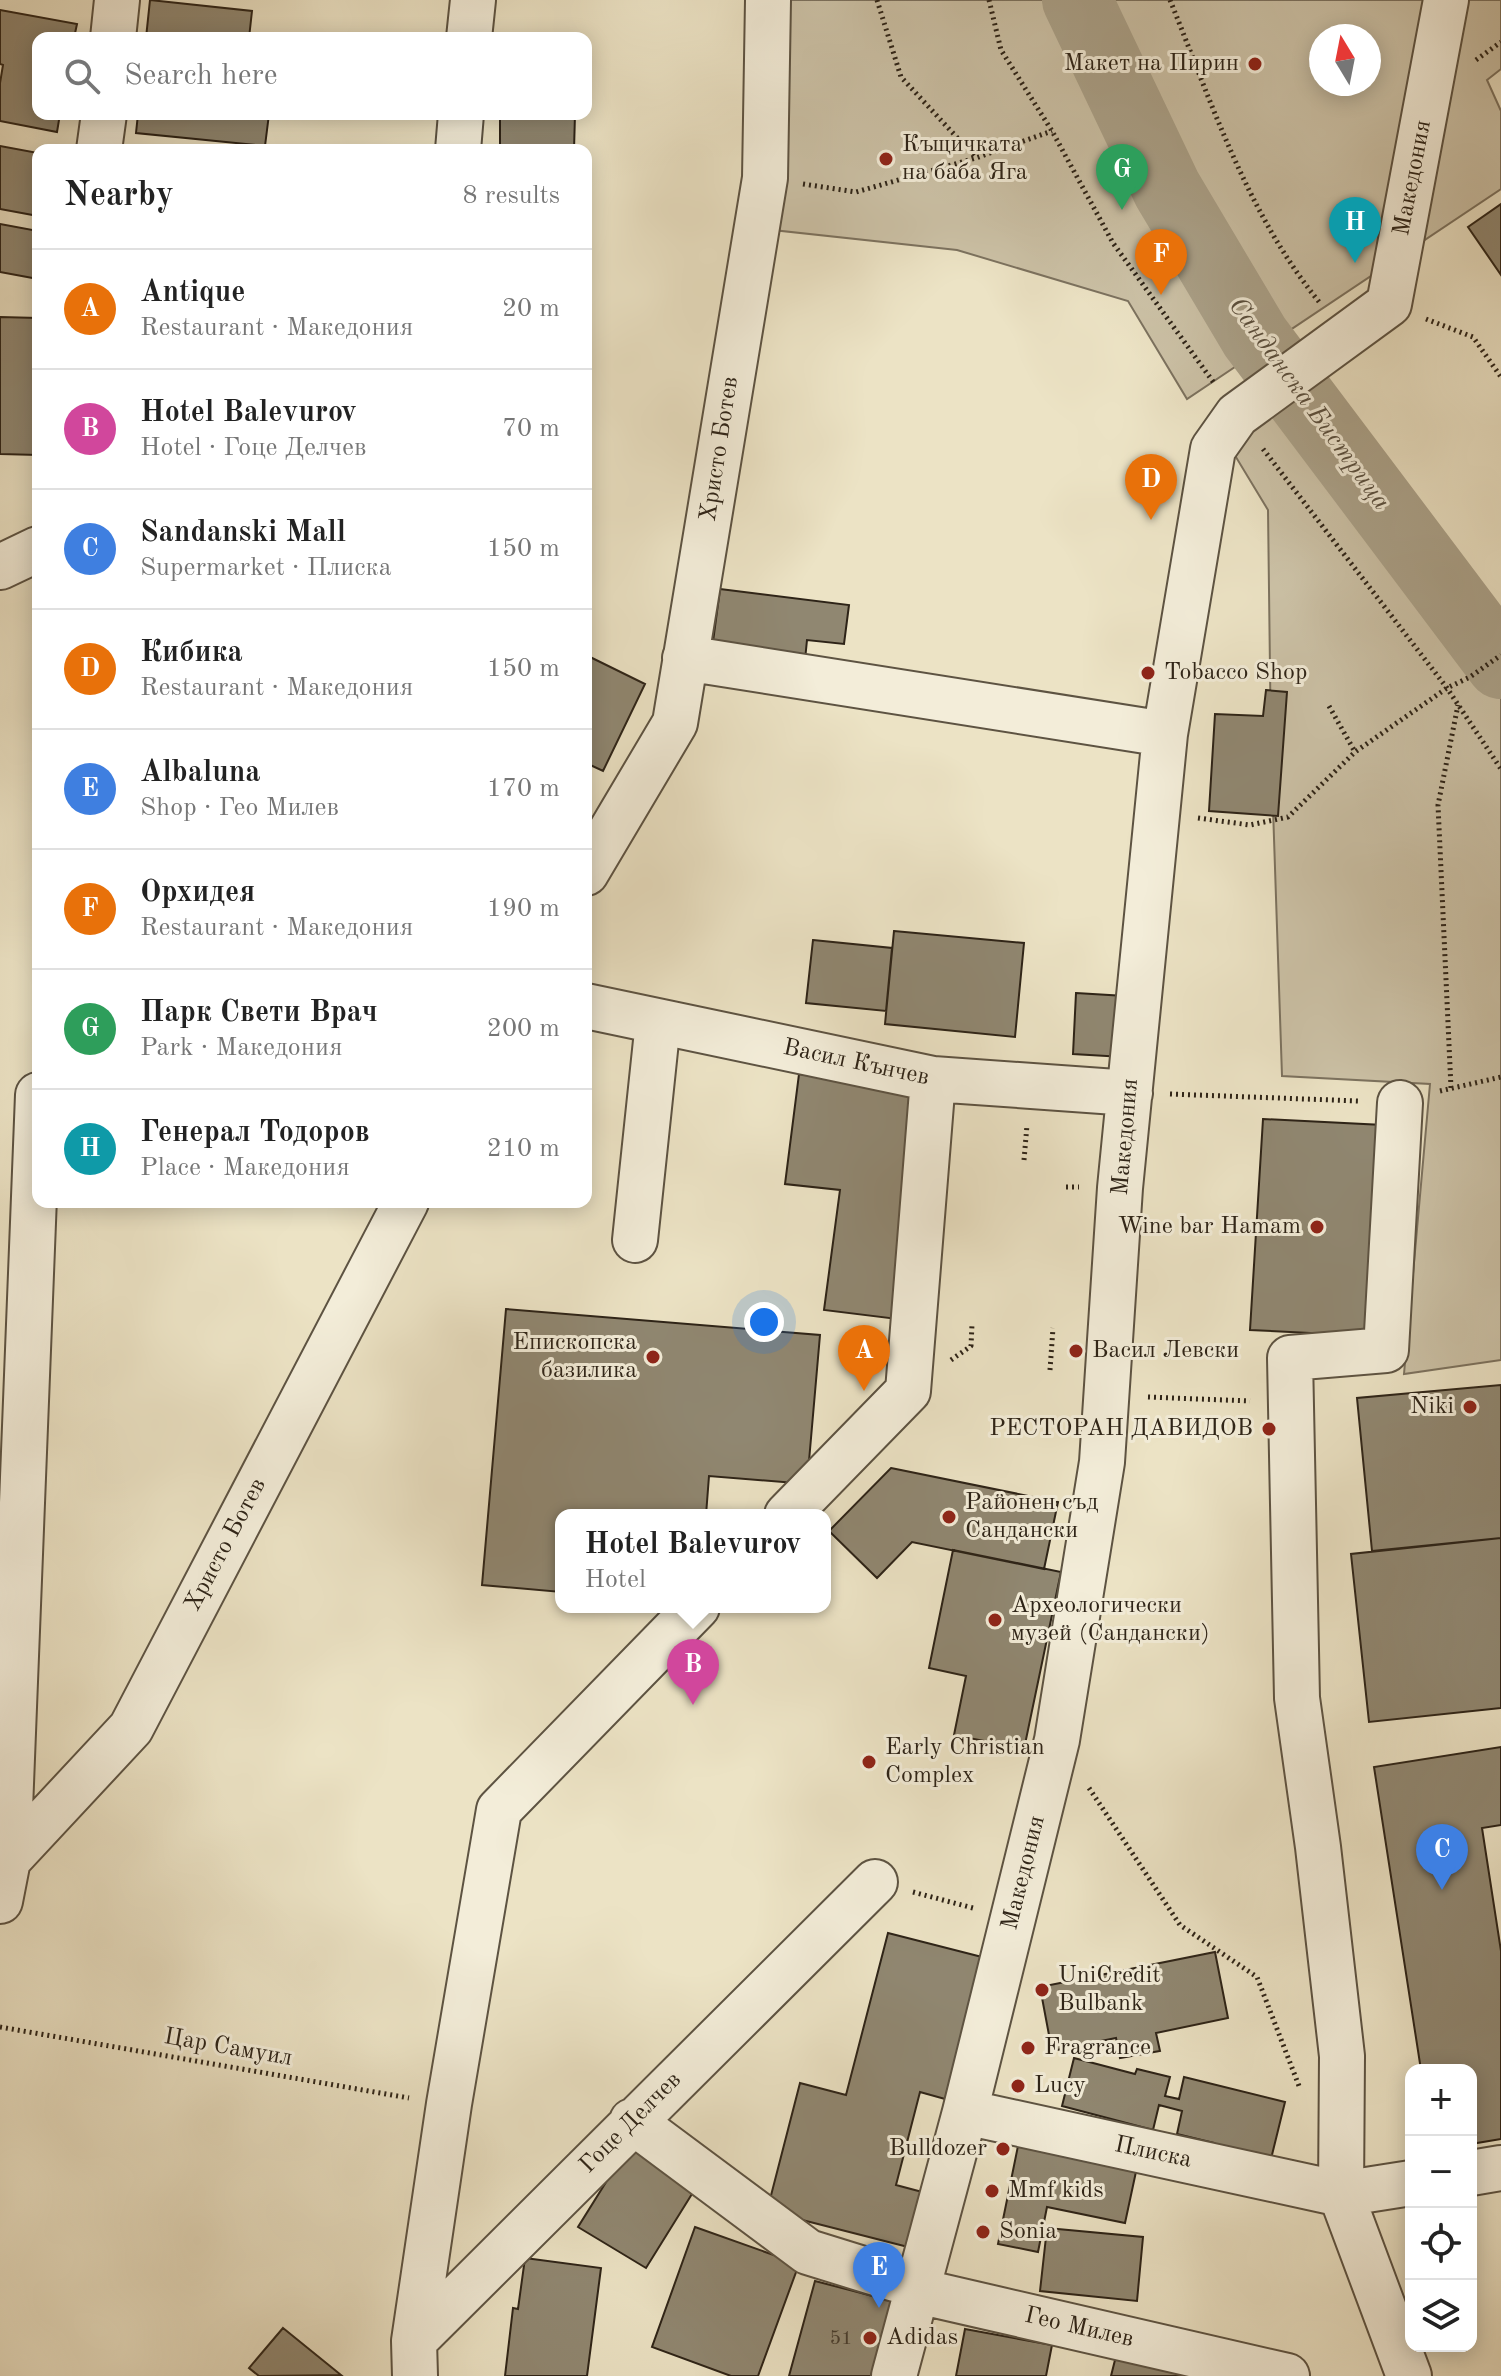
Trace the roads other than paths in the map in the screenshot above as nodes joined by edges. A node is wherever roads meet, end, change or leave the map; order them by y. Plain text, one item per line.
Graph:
1 (117, 0) edge
2 (473, 0) edge
3 (768, 0) edge
4 (1446, 0) edge
5 (114, 32) edge
6 (470, 32) edge
7 (103, 120) edge
8 (460, 120) edge
9 (100, 144) edge
10 (458, 144) edge
11 (32, 552) edge
12 (0, 567) edge
13 (685, 658) junction
14 (1165, 734) junction
15 (592, 863) edge
16 (592, 1007) edge
17 (658, 1022) junction
18 (933, 1079) junction
19 (1130, 1093) junction
20 (1400, 1103) road end
21 (33, 1208) edge
22 (403, 1208) edge
23 (635, 1240) dead end
24 (793, 1509) edge
25 (691, 1613) edge
26 (3, 1870) edge
27 (875, 1882) road end
28 (965, 2112) junction
29 (632, 2121) junction
30 (1501, 2168) edge
31 (1477, 2172) edge
32 (1405, 2184) edge
33 (1341, 2194) junction
34 (907, 2285) junction
35 (414, 2359) edge
36 (894, 2376) edge
37 (1287, 2376) edge
38 (1409, 2376) edge

1 - 5 street
2 - 6 street
3 - 13 street, Христо Ботев
4 - 14 street, Македония
7 - 9 street
8 - 10 street
11 - 12 street
13 - 14 street
13 - 15 street, Христо Ботев
14 - 19 street, Македония
16 - 17 street, Васил Кънчев
17 - 18 street, Васил Кънчев
17 - 23 street
18 - 19 street, Васил Кънчев
18 - 24 street
19 - 28 street, Македония
20 - 33 street
21 - 26 street
22 - 26 street, Христо Ботев
25 - 35 street
27 - 29 street, Гоце Делчев
28 - 33 street, Плиска
28 - 34 street, Македония
29 - 34 street, Гео Милев
29 - 35 street, Гоце Делчев
30 - 31 street
32 - 33 street
33 - 38 street
34 - 36 street, Македония
34 - 37 street, Гео Милев

